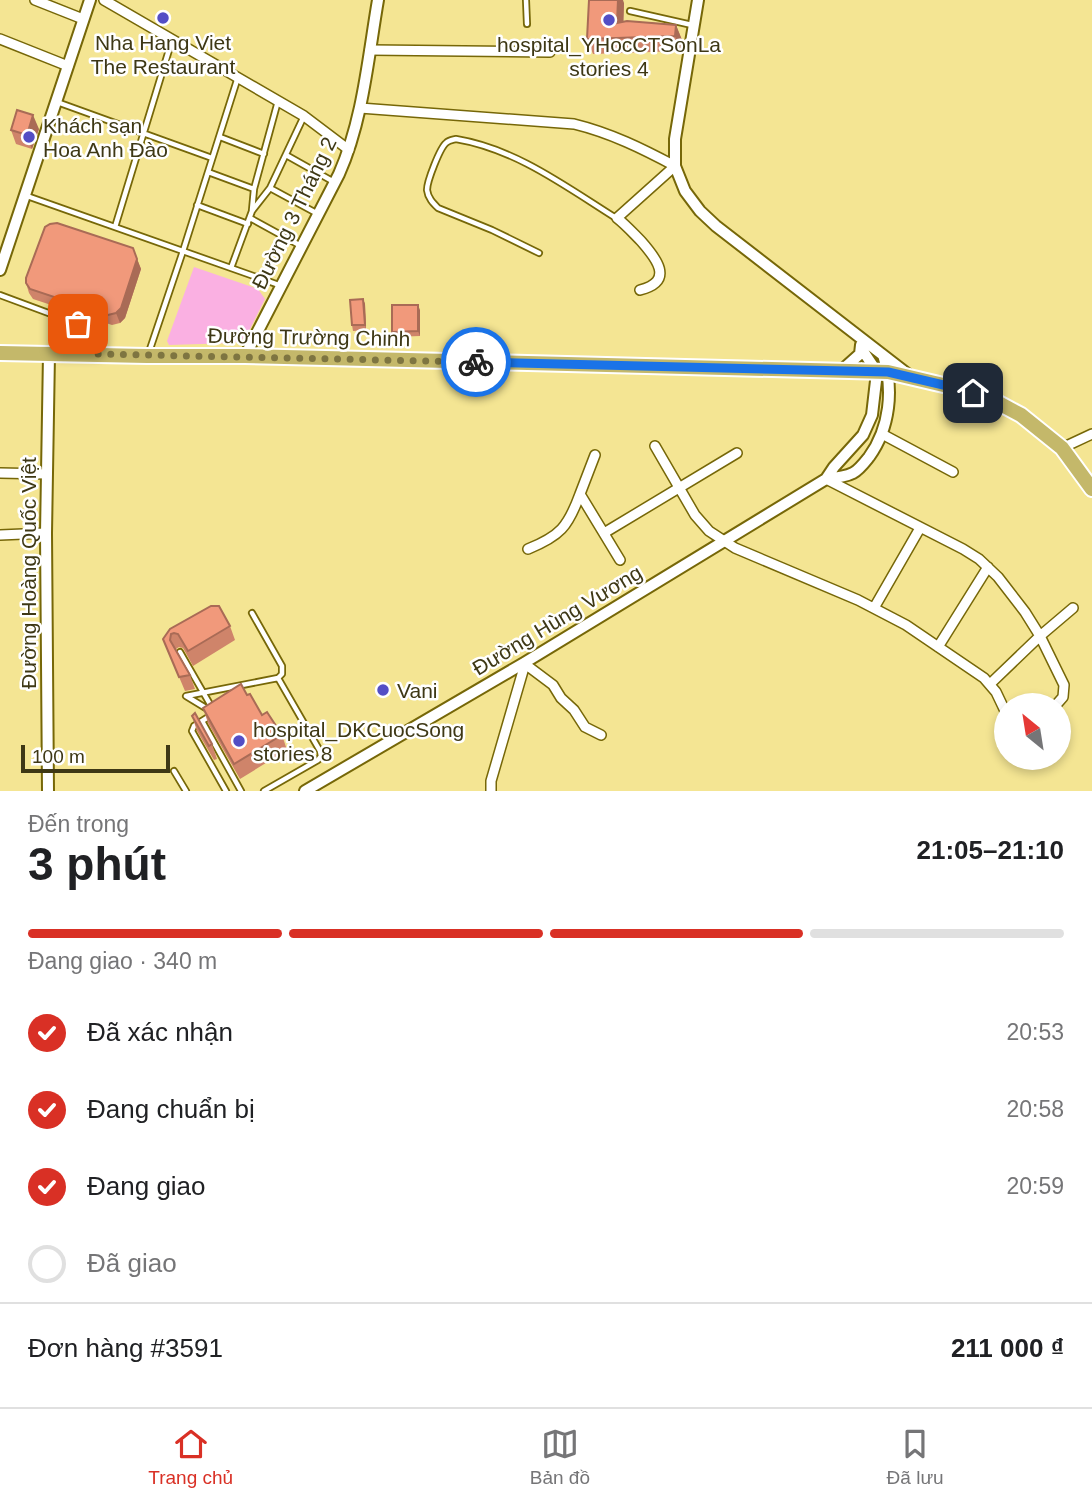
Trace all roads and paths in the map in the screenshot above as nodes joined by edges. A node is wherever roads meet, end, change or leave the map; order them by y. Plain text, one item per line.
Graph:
1 (35, 0) edge
2 (90, 0) edge
3 (104, 0) edge
4 (378, 0) edge
5 (526, 0) edge
6 (698, 0) edge
7 (630, 11) dead end
8 (83, 19) junction
9 (527, 24) dead end
10 (693, 25) junction
11 (0, 39) edge
12 (172, 39) junction
13 (370, 50) junction
14 (551, 52) dead end
15 (68, 66) junction
16 (238, 77) junction
17 (278, 101) junction
18 (57, 102) junction
19 (360, 108) junction
20 (304, 117) junction
21 (144, 133) junction
22 (220, 137) junction
23 (349, 150) junction
24 (264, 154) junction
25 (286, 155) junction
26 (212, 158) junction
27 (676, 166) junction
28 (208, 172) junction
29 (334, 182) junction
30 (270, 188) junction
31 (254, 189) junction
32 (25, 196) junction
33 (197, 205) junction
34 (252, 211) junction
35 (318, 214) junction
36 (617, 218) junction
37 (249, 221) junction
38 (115, 227) junction
39 (300, 246) junction
40 (183, 251) junction
41 (539, 253) dead end
42 (231, 268) junction
43 (0, 270) edge
44 (280, 285) junction
45 (640, 289) dead end
46 (0, 295) edge
47 (861, 343) junction
48 (0, 353) edge
49 (49, 354) junction
50 (96, 354) junction
51 (883, 355) junction
52 (147, 356) junction
53 (245, 356) junction
54 (841, 371) junction
55 (883, 372) junction
56 (911, 377) junction
57 (882, 434) junction
58 (1092, 434) edge
59 (655, 446) dead end
60 (1062, 448) junction
61 (737, 453) dead end
62 (596, 455) dead end
63 (953, 472) dead end
64 (0, 473) edge
65 (47, 474) junction
66 (826, 480) junction
67 (678, 488) junction
68 (1092, 489) edge
69 (580, 494) junction
70 (920, 527) junction
71 (46, 533) junction
72 (604, 533) junction
73 (0, 535) edge
74 (724, 541) junction
75 (528, 550) dead end
76 (620, 560) dead end
77 (988, 567) junction
78 (874, 608) junction
79 (1073, 608) dead end
80 (251, 613) dead end
81 (1040, 636) junction
82 (938, 647) junction
83 (180, 652) edge
84 (525, 664) junction
85 (278, 678) junction
86 (990, 684) junction
87 (995, 693) edge
88 (1063, 693) edge
89 (215, 713) junction
90 (202, 721) junction
91 (601, 735) dead end
92 (174, 771) dead end
93 (48, 791) edge
94 (186, 791) edge
95 (226, 791) edge
96 (241, 791) edge
97 (264, 791) edge
98 (305, 791) edge
99 (491, 791) edge

1 - 8 street
2 - 8 street
3 - 12 street
4 - 13 street, Đường 3 Tháng 2
5 - 9 lane
6 - 10 street
7 - 10 lane
8 - 15 street
10 - 27 street
11 - 15 street
12 - 16 street
12 - 21 lane
13 - 14 street
13 - 19 street, Đường 3 Tháng 2
15 - 18 street
16 - 17 street
16 - 22 lane
17 - 20 street
17 - 24 lane
18 - 21 lane
18 - 32 street
19 - 23 street, Đường 3 Tháng 2
19 - 27 street
20 - 23 street
20 - 25 lane
21 - 26 lane
21 - 38 lane
22 - 24 lane
22 - 26 lane
23 - 29 street, Đường 3 Tháng 2
24 - 31 lane
25 - 29 lane
25 - 30 lane
26 - 28 lane
27 - 36 street
27 - 47 street
28 - 31 lane
28 - 33 lane
29 - 35 street, Đường 3 Tháng 2
30 - 34 lane
30 - 35 lane
31 - 34 lane
32 - 38 lane
32 - 43 street
33 - 37 lane
33 - 40 lane
34 - 37 lane
35 - 39 street, Đường 3 Tháng 2
36 - 41 lane
36 - 45 street
37 - 39 lane
37 - 42 lane
38 - 40 lane
39 - 44 street, Đường 3 Tháng 2
40 - 42 lane
40 - 52 lane
42 - 44 lane
44 - 53 street, Đường 3 Tháng 2
46 - 50 lane
47 - 51 street
47 - 54 street
47 - 55 street
48 - 49 main road, Đường Trường Chinh
49 - 50 main road, Đường Trường Chinh
49 - 65 street, Đường Hoàng Quốc Việt
50 - 52 main road, Đường Trường Chinh
51 - 55 street
51 - 56 street
52 - 53 main road, Đường Trường Chinh
53 - 54 main road, Đường Trường Chinh
54 - 55 main road, Đường Trường Chinh
55 - 56 main road, Đường Trường Chinh
55 - 57 street, Đường Hùng Vương
55 - 66 street, Đường Hùng Vương
56 - 60 main road, Đường Trường Chinh
57 - 63 street
57 - 66 street, Đường Hùng Vương
58 - 60 street
59 - 67 street
60 - 68 main road, Đường Trường Chinh
61 - 67 street
62 - 69 street
64 - 65 street
65 - 71 street, Đường Hoàng Quốc Việt
66 - 70 street
66 - 74 street, Đường Hùng Vương
67 - 72 street
67 - 74 street
69 - 72 street
69 - 75 street
70 - 77 street
70 - 78 street
71 - 73 street
71 - 93 street, Đường Hoàng Quốc Việt
72 - 76 street
74 - 78 street
74 - 84 street, Đường Hùng Vương
77 - 81 street
77 - 82 street
78 - 82 street
79 - 81 street
80 - 85 lane
81 - 86 street
81 - 88 street
82 - 86 street
83 - 89 lane
84 - 91 street
84 - 98 street, Đường Hùng Vương
84 - 99 street
85 - 89 lane
85 - 97 lane
86 - 87 street
89 - 90 lane
90 - 95 lane
90 - 96 lane
92 - 94 lane

